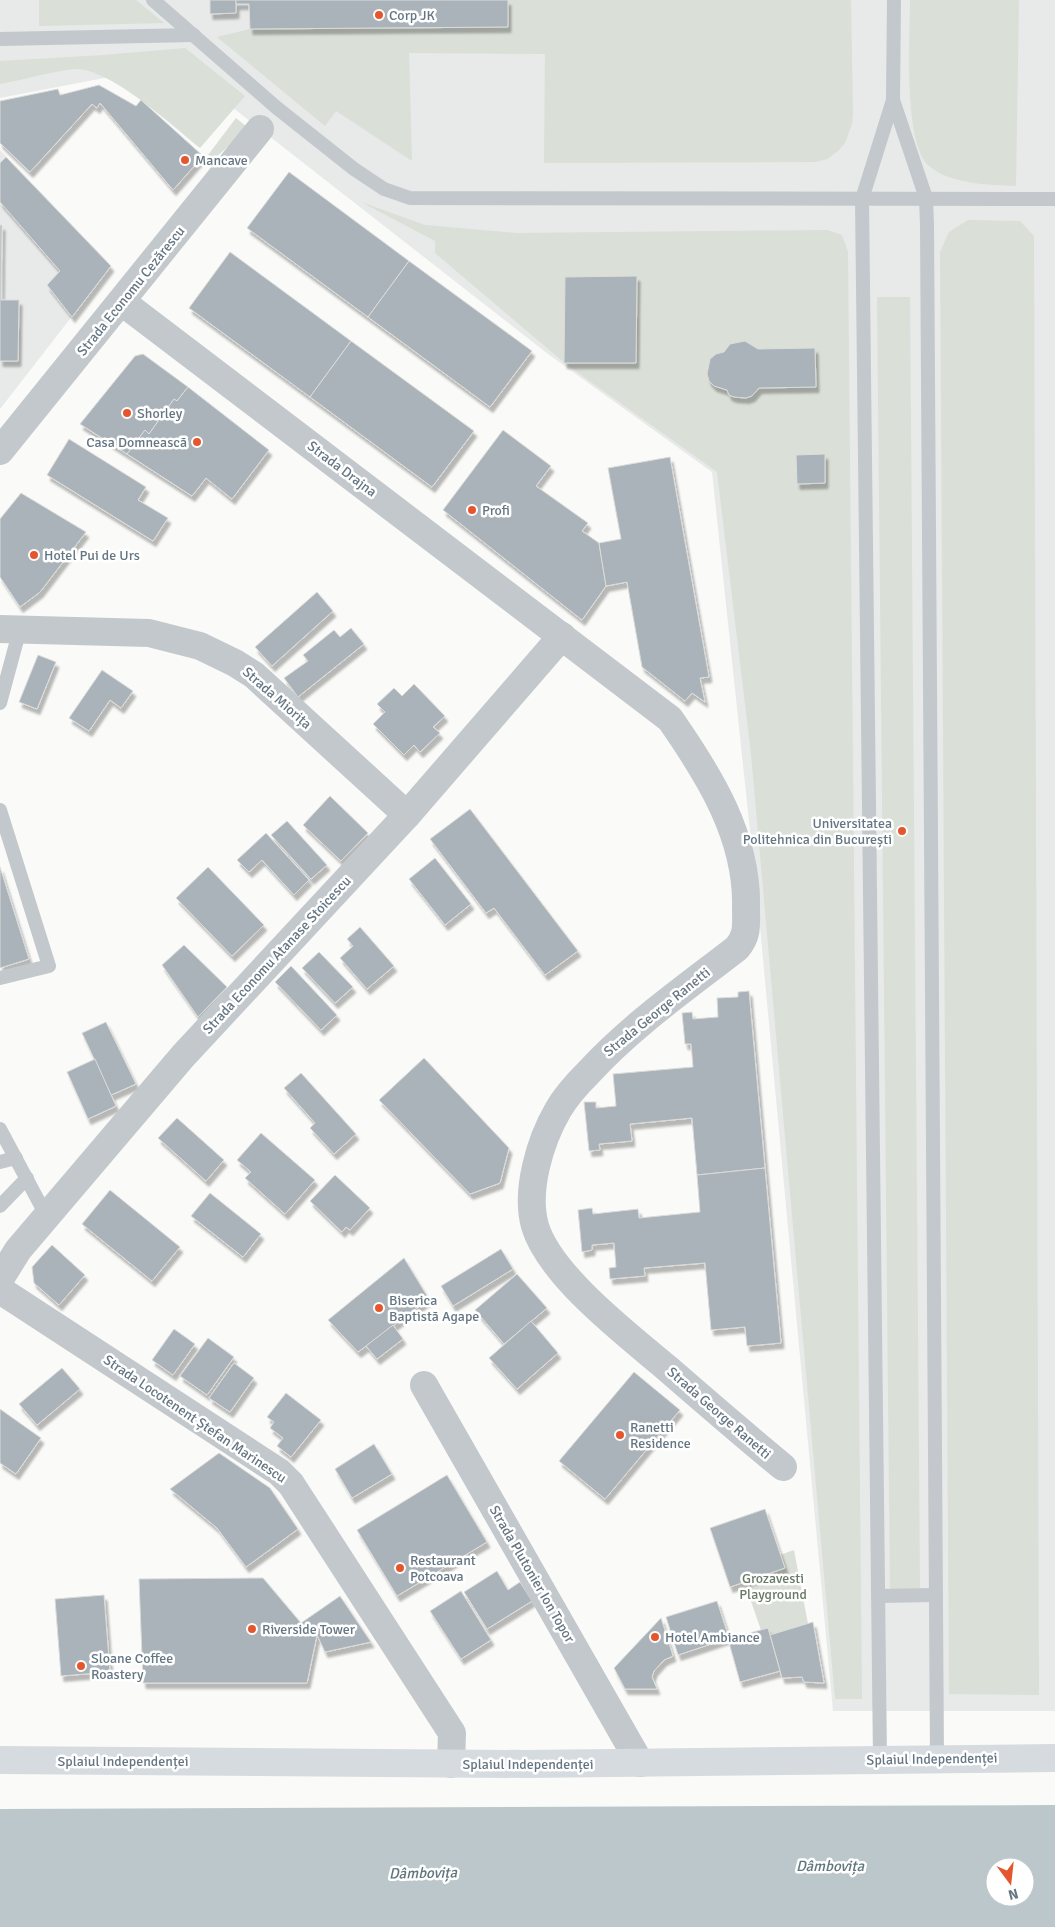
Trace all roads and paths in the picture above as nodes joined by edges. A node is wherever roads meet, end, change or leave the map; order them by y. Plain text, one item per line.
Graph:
1 (153, 0) edge
2 (894, 0) edge
3 (194, 35) junction
4 (0, 39) edge
5 (893, 100) junction
6 (260, 130) dead end
7 (926, 198) junction
8 (862, 199) junction
9 (1055, 199) edge
10 (122, 302) junction
11 (0, 451) edge
12 (10, 629) edge
13 (562, 636) junction
14 (0, 703) edge
15 (0, 810) edge
16 (407, 815) junction
17 (0, 978) edge
18 (0, 1129) edge
19 (16, 1158) junction
20 (0, 1162) edge
21 (27, 1178) junction
22 (0, 1206) edge
23 (47, 1217) junction
24 (0, 1279) edge
25 (0, 1290) edge
26 (424, 1385) dead end
27 (783, 1467) dead end
28 (936, 1595) junction
29 (878, 1596) junction
30 (1055, 1758) edge
31 (880, 1759) junction
32 (937, 1759) junction
33 (0, 1760) edge
34 (640, 1763) junction
35 (451, 1764) junction

1 - 3 lane
2 - 5 lane
3 - 4 lane
3 - 8 lane
5 - 7 lane
5 - 8 lane
6 - 10 street, Strada Economu Cezărescu
7 - 8 lane
7 - 9 lane
7 - 28 lane
8 - 29 lane
10 - 11 street, Strada Economu Cezărescu
10 - 13 street, Strada Drajna
12 - 14 lane
12 - 16 street, Strada Miorița
13 - 16 street, Strada Economu Atanase Stoicescu
13 - 27 street, Strada George Ranetti
15 - 17 lane
16 - 23 street, Strada Economu Atanase Stoicescu
18 - 19 lane
19 - 20 lane
19 - 21 lane
21 - 22 lane
21 - 23 lane
23 - 24 street, Strada Economu Atanase Stoicescu
25 - 35 street, Strada Locotenent Ștefan Marinescu
26 - 34 street, Strada Plutonier Ion Topor
28 - 29 lane
28 - 32 lane
29 - 31 lane
30 - 32 main road, Splaiul Independenței
31 - 32 main road, Splaiul Independenței
31 - 34 main road, Splaiul Independenței
33 - 35 main road, Splaiul Independenței
34 - 35 main road, Splaiul Independenței

